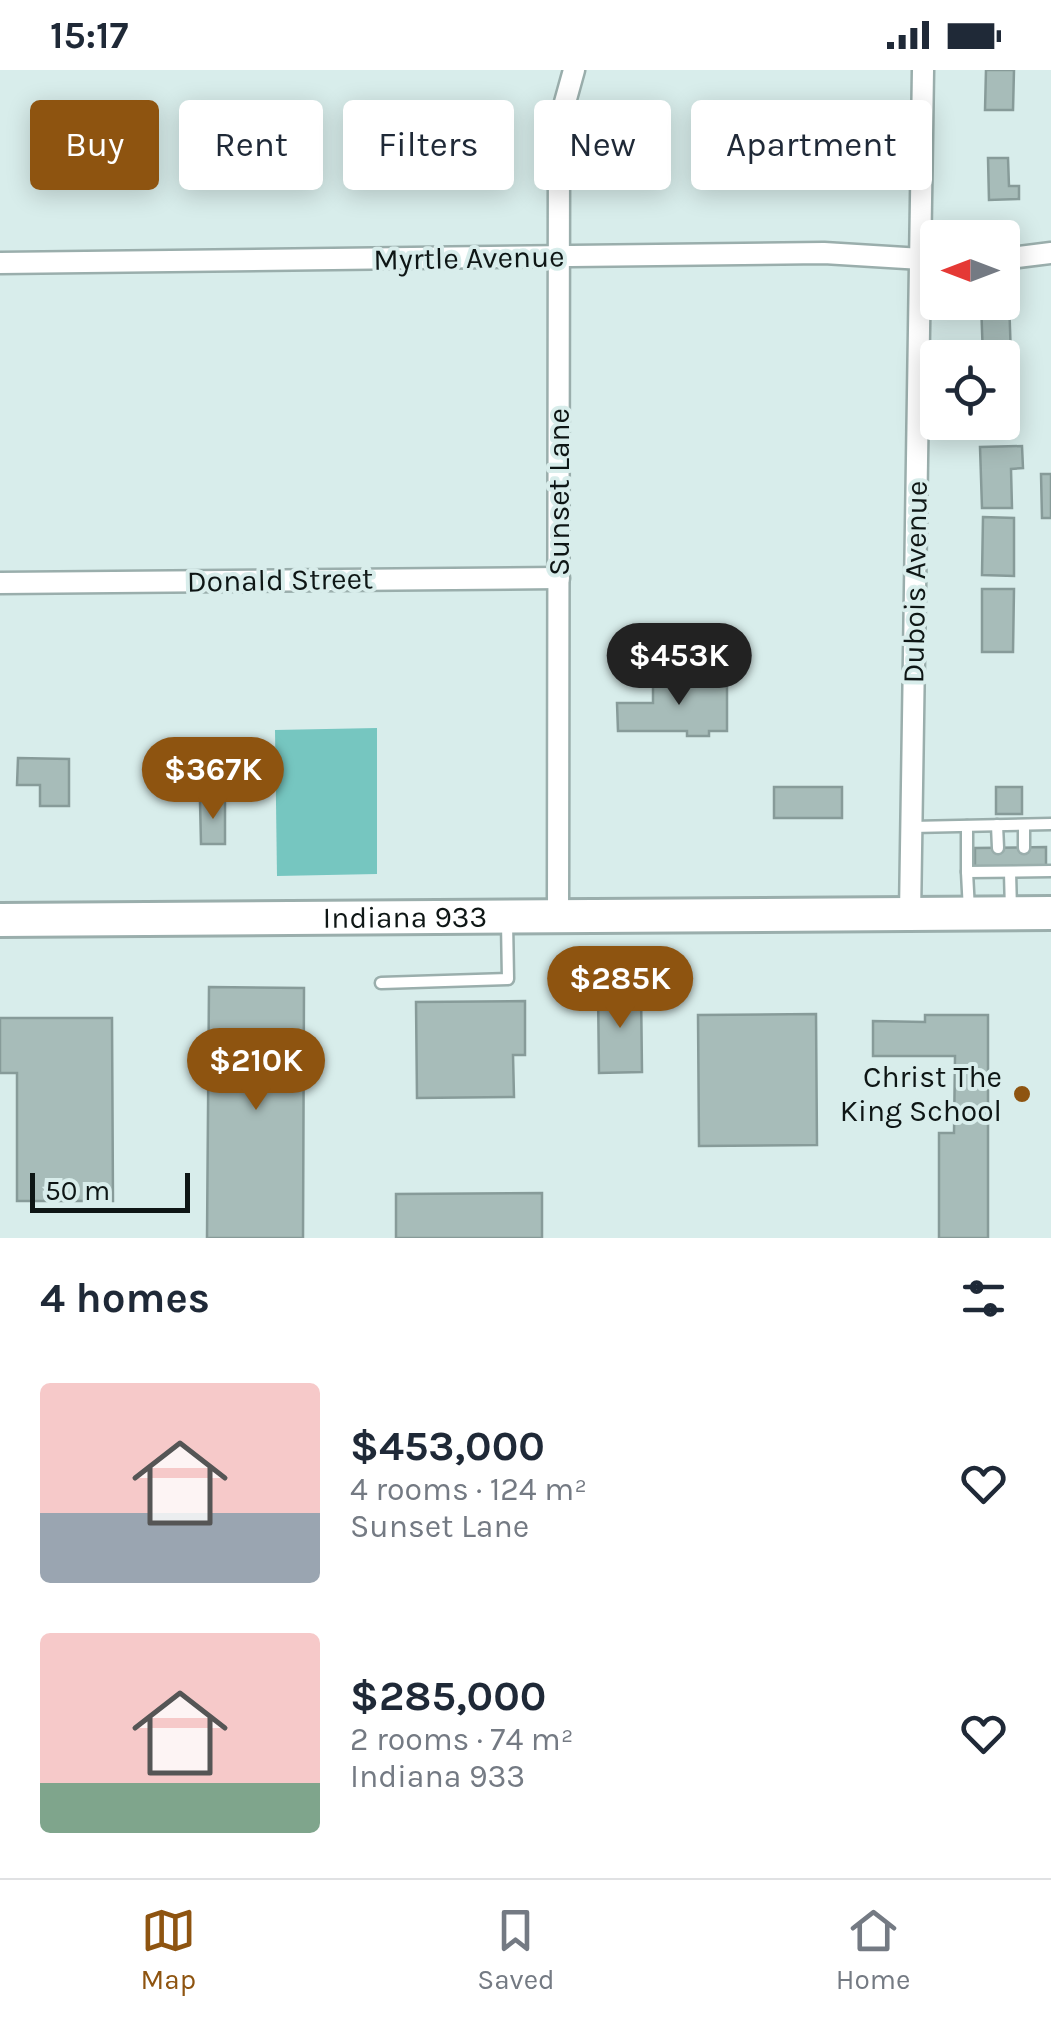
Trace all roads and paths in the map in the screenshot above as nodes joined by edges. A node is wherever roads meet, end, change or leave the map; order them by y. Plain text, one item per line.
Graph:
1 (574, 70) edge
2 (923, 70) edge
3 (928, 220) edge
4 (1051, 254) edge
5 (560, 257) junction
6 (1020, 257) edge
7 (920, 259) edge
8 (0, 263) edge
9 (927, 320) edge
10 (559, 578) junction
11 (0, 583) edge
12 (1051, 824) edge
13 (997, 825) junction
14 (1024, 825) junction
15 (911, 826) junction
16 (967, 826) junction
17 (998, 848) dead end
18 (1024, 848) dead end
19 (1002, 870) junction
20 (967, 872) junction
21 (1051, 872) edge
22 (1051, 913) edge
23 (969, 914) junction
24 (1011, 914) junction
25 (910, 915) junction
26 (558, 916) junction
27 (507, 917) junction
28 (0, 920) edge
29 (382, 983) dead end

1 - 5 street, Sunset Lane
2 - 3 street, Dubois Avenue
4 - 6 street
5 - 7 street, Myrtle Avenue
5 - 8 street, Myrtle Avenue
5 - 10 street, Sunset Lane
9 - 15 street, Dubois Avenue
10 - 11 street, Donald Street
10 - 26 street, Sunset Lane
12 - 14 lane
13 - 14 lane
13 - 16 lane
13 - 17 lane
14 - 18 lane
15 - 16 lane
15 - 25 street, Dubois Avenue
16 - 20 lane
19 - 20 lane
19 - 21 lane
19 - 24 lane
20 - 23 lane
22 - 24 main road, Indiana 933
23 - 24 main road, Indiana 933
23 - 25 main road, Indiana 933
25 - 26 main road, Indiana 933
26 - 27 main road, Indiana 933
27 - 28 main road, Indiana 933
27 - 29 lane

